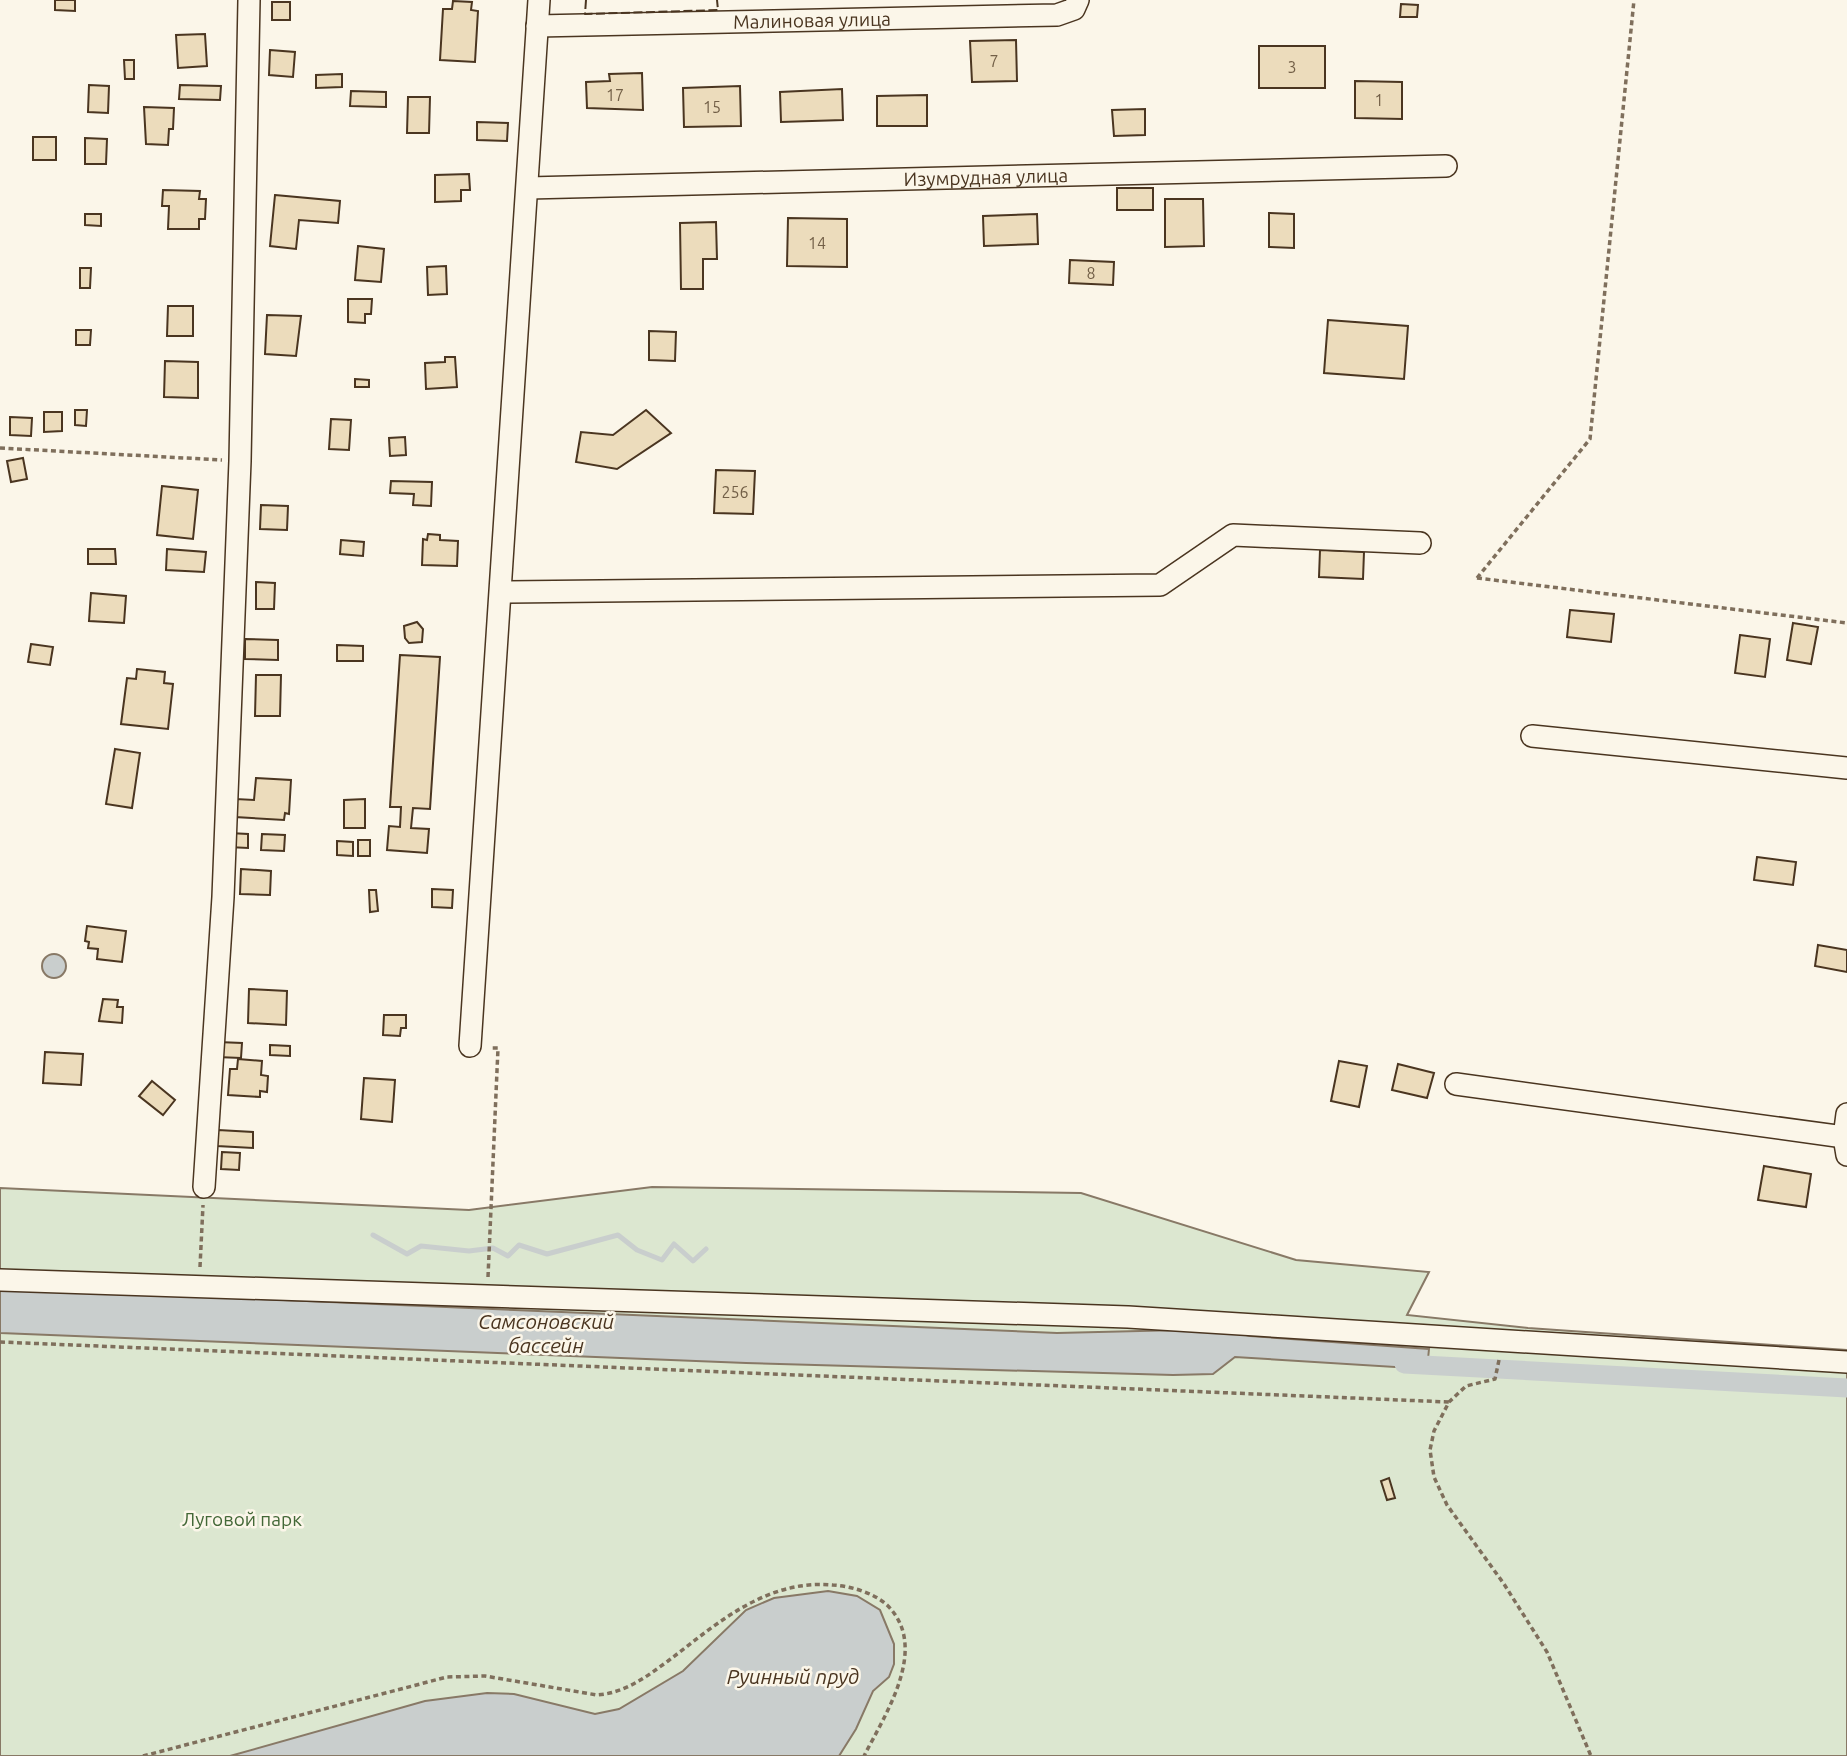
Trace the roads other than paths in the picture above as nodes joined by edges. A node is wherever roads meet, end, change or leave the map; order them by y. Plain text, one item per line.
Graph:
1 (249, 0) edge
2 (539, 0) edge
3 (1079, 0) edge
4 (537, 26) junction
5 (1446, 166) dead end
6 (528, 188) junction
7 (1419, 543) dead end
8 (501, 592) junction
9 (1532, 736) dead end
10 (1847, 768) edge
11 (470, 1046) road end
12 (1456, 1084) dead end
13 (1847, 1114) edge
14 (1845, 1146) edge
15 (204, 1186) road end
16 (0, 1280) edge
17 (1847, 1362) edge

1 - 15 street
2 - 4 street
3 - 4 street, Малиновая улица
4 - 6 street
5 - 6 street, Изумрудная улица
6 - 8 street
7 - 8 street
8 - 11 street
9 - 10 street
12 - 14 street
13 - 14 street
16 - 17 street

